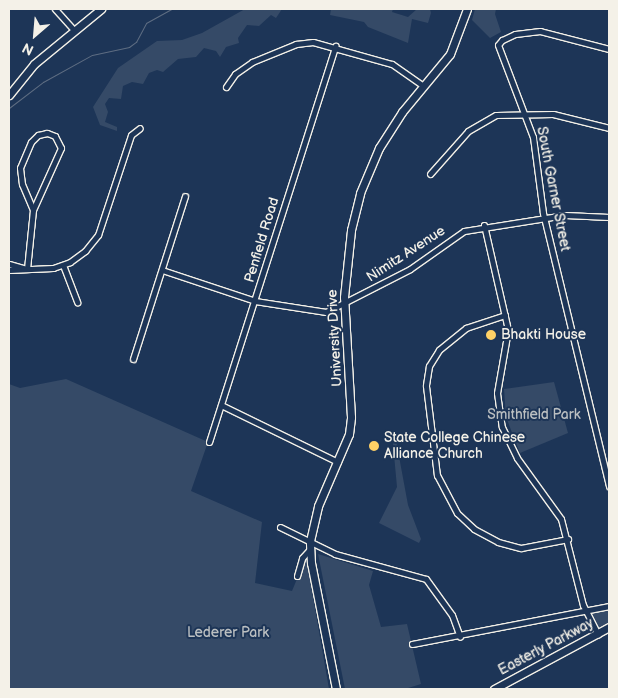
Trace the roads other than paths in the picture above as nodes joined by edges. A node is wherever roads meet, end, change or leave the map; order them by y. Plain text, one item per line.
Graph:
1 (55, 9) edge
2 (101, 9) edge
3 (467, 9) edge
4 (73, 30) junction
5 (335, 46) junction
6 (609, 49) edge
7 (423, 86) junction
8 (226, 87) dead end
9 (9, 95) edge
10 (524, 112) junction
11 (140, 128) dead end
12 (609, 128) edge
13 (430, 174) dead end
14 (42, 192) junction
15 (186, 196) dead end
16 (29, 198) junction
17 (33, 210) junction
18 (609, 217) edge
19 (544, 218) junction
20 (484, 225) junction
21 (9, 264) edge
22 (63, 265) junction
23 (27, 269) junction
24 (9, 270) edge
25 (162, 270) junction
26 (255, 301) junction
27 (77, 302) dead end
28 (344, 305) junction
29 (505, 315) junction
30 (133, 359) dead end
31 (221, 405) junction
32 (209, 442) dead end
33 (338, 462) junction
34 (609, 486) edge
35 (280, 527) dead end
36 (568, 538) junction
37 (310, 545) junction
38 (297, 576) dead end
39 (609, 606) edge
40 (585, 610) junction
41 (609, 627) edge
42 (598, 634) junction
43 (460, 637) junction
44 (412, 644) dead end
45 (336, 689) edge
46 (494, 689) edge

1 - 4 street
2 - 4 main road
3 - 7 main road, University Drive
4 - 9 main road
5 - 7 street
5 - 8 street
5 - 26 street, Penfield Road
6 - 10 street, South Garner Street
7 - 28 main road, University Drive
10 - 12 street
10 - 13 street
10 - 19 street, South Garner Street
11 - 22 street
14 - 16 street
14 - 16 street
14 - 17 street
15 - 25 street
16 - 17 street
17 - 23 street
18 - 19 street, Nimitz Avenue
19 - 20 street, Nimitz Avenue
19 - 34 street, South Garner Street
20 - 28 street, Nimitz Avenue
20 - 29 street
21 - 23 street
22 - 23 street
22 - 27 street
23 - 24 street
25 - 26 street, Nimitz Avenue
25 - 30 street
26 - 28 street, Nimitz Avenue
26 - 31 street, Penfield Road
28 - 33 main road, University Drive
29 - 36 street
29 - 36 street
31 - 32 street, Penfield Road
31 - 33 street
33 - 37 main road, University Drive
35 - 37 street
36 - 40 street
37 - 38 street
37 - 43 street
37 - 45 main road, University Drive
39 - 40 street
40 - 42 street
40 - 43 street
41 - 42 main road, Easterly Parkway
42 - 46 main road, Easterly Parkway
43 - 44 street

